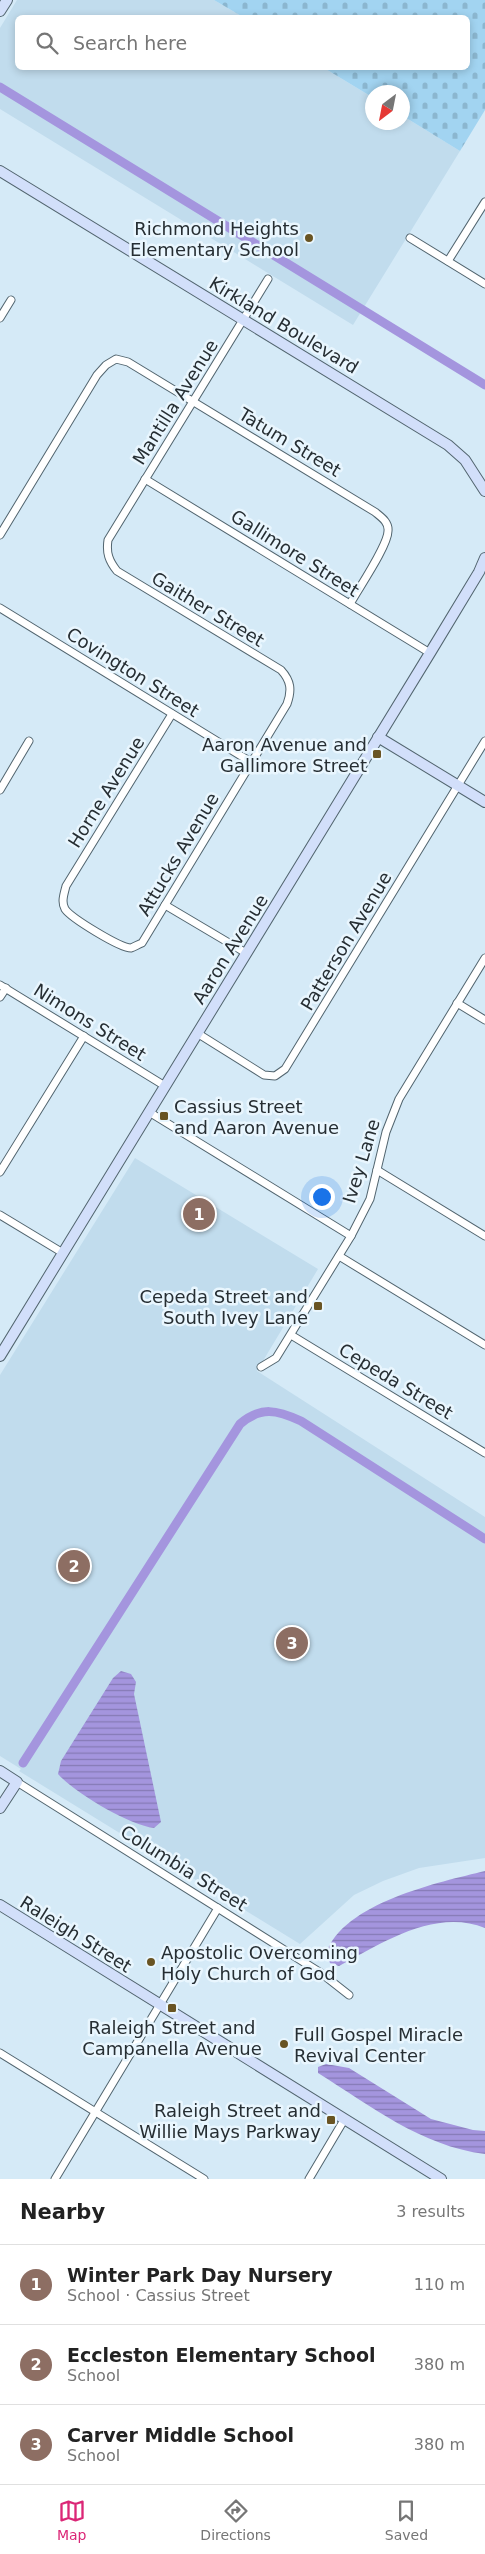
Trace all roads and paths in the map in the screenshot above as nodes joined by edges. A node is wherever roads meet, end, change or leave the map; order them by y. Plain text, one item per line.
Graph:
1 (7, 0) edge
2 (0, 11) edge
3 (0, 171) edge
4 (485, 202) edge
5 (410, 238) dead end
6 (448, 261) junction
7 (268, 279) dead end
8 (485, 284) edge
9 (11, 300) dead end
10 (0, 318) edge
11 (243, 320) junction
12 (194, 401) junction
13 (145, 478) junction
14 (485, 491) edge
15 (0, 535) edge
16 (108, 540) joint
17 (485, 558) edge
18 (350, 604) junction
19 (0, 608) edge
20 (430, 653) junction
21 (287, 704) joint
22 (172, 714) junction
23 (378, 737) junction
24 (29, 741) dead end
25 (485, 741) edge
26 (251, 762) junction
27 (458, 785) junction
28 (0, 790) edge
29 (485, 802) edge
30 (165, 905) junction
31 (142, 943) joint
32 (246, 954) junction
33 (485, 958) edge
34 (3, 986) edge
35 (0, 997) edge
36 (457, 1003) junction
37 (485, 1020) edge
38 (197, 1033) junction
39 (84, 1036) junction
40 (165, 1086) junction
41 (149, 1112) junction
42 (377, 1170) junction
43 (0, 1172) edge
44 (0, 1215) edge
45 (351, 1236) junction
46 (485, 1236) edge
47 (63, 1253) junction
48 (339, 1256) junction
49 (291, 1334) junction
50 (485, 1345) edge
51 (0, 1354) edge
52 (261, 1367) dead end
53 (485, 1453) edge
54 (1, 1775) edge
55 (16, 1782) junction
56 (0, 1808) edge
57 (0, 1905) edge
58 (218, 1908) junction
59 (349, 1995) dead end
60 (159, 2005) junction
61 (0, 2053) edge
62 (95, 2112) junction
63 (344, 2120) junction
64 (55, 2179) edge
65 (204, 2179) edge
66 (309, 2179) edge
67 (441, 2179) edge

1 - 2 street
3 - 11 street, Kirkland Boulevard
4 - 6 street
5 - 6 street
6 - 8 street
7 - 11 street, Mantilla Avenue
9 - 10 street
11 - 12 street, Mantilla Avenue
11 - 14 street, Kirkland Boulevard
12 - 13 street, Mantilla Avenue
12 - 15 street, Tatum Street
12 - 18 street, Tatum Street
13 - 16 street, Mantilla Avenue
13 - 18 street, Gallimore Street
16 - 21 street, Gaither Street
17 - 20 street, Aaron Avenue
18 - 20 street, Gallimore Street
19 - 22 street, Covington Street
20 - 23 street, Aaron Avenue
21 - 26 street, Attucks Avenue
22 - 26 street, Covington Street
22 - 31 street, Horne Avenue
23 - 27 street
23 - 32 street, Aaron Avenue
24 - 28 street
25 - 27 street, Patterson Avenue
26 - 30 street, Attucks Avenue
27 - 29 street
27 - 38 street, Patterson Avenue
30 - 31 street, Attucks Avenue
30 - 32 street
32 - 38 street, Aaron Avenue
33 - 36 street, Ivey Lane
34 - 35 street
34 - 39 street, Nimons Street
36 - 37 street
36 - 42 street, Ivey Lane
38 - 40 street, Aaron Avenue
39 - 40 street, Nimons Street
39 - 43 street
40 - 41 street, Aaron Avenue
41 - 45 street
41 - 47 street, Aaron Avenue
42 - 45 street, Ivey Lane
42 - 46 street
44 - 47 street
45 - 48 street, Ivey Lane
47 - 51 street, Aaron Avenue
48 - 49 street, Ivey Lane
48 - 50 street
49 - 52 street, Ivey Lane
49 - 53 street, Cepeda Street
54 - 55 street, Columbia Street
55 - 56 street
55 - 58 street, Columbia Street
57 - 60 street, Raleigh Street
58 - 59 street, Columbia Street
58 - 60 street
60 - 62 street
60 - 63 street, Raleigh Street
61 - 62 street
62 - 64 street
62 - 65 street
63 - 66 street
63 - 67 street, Raleigh Street

